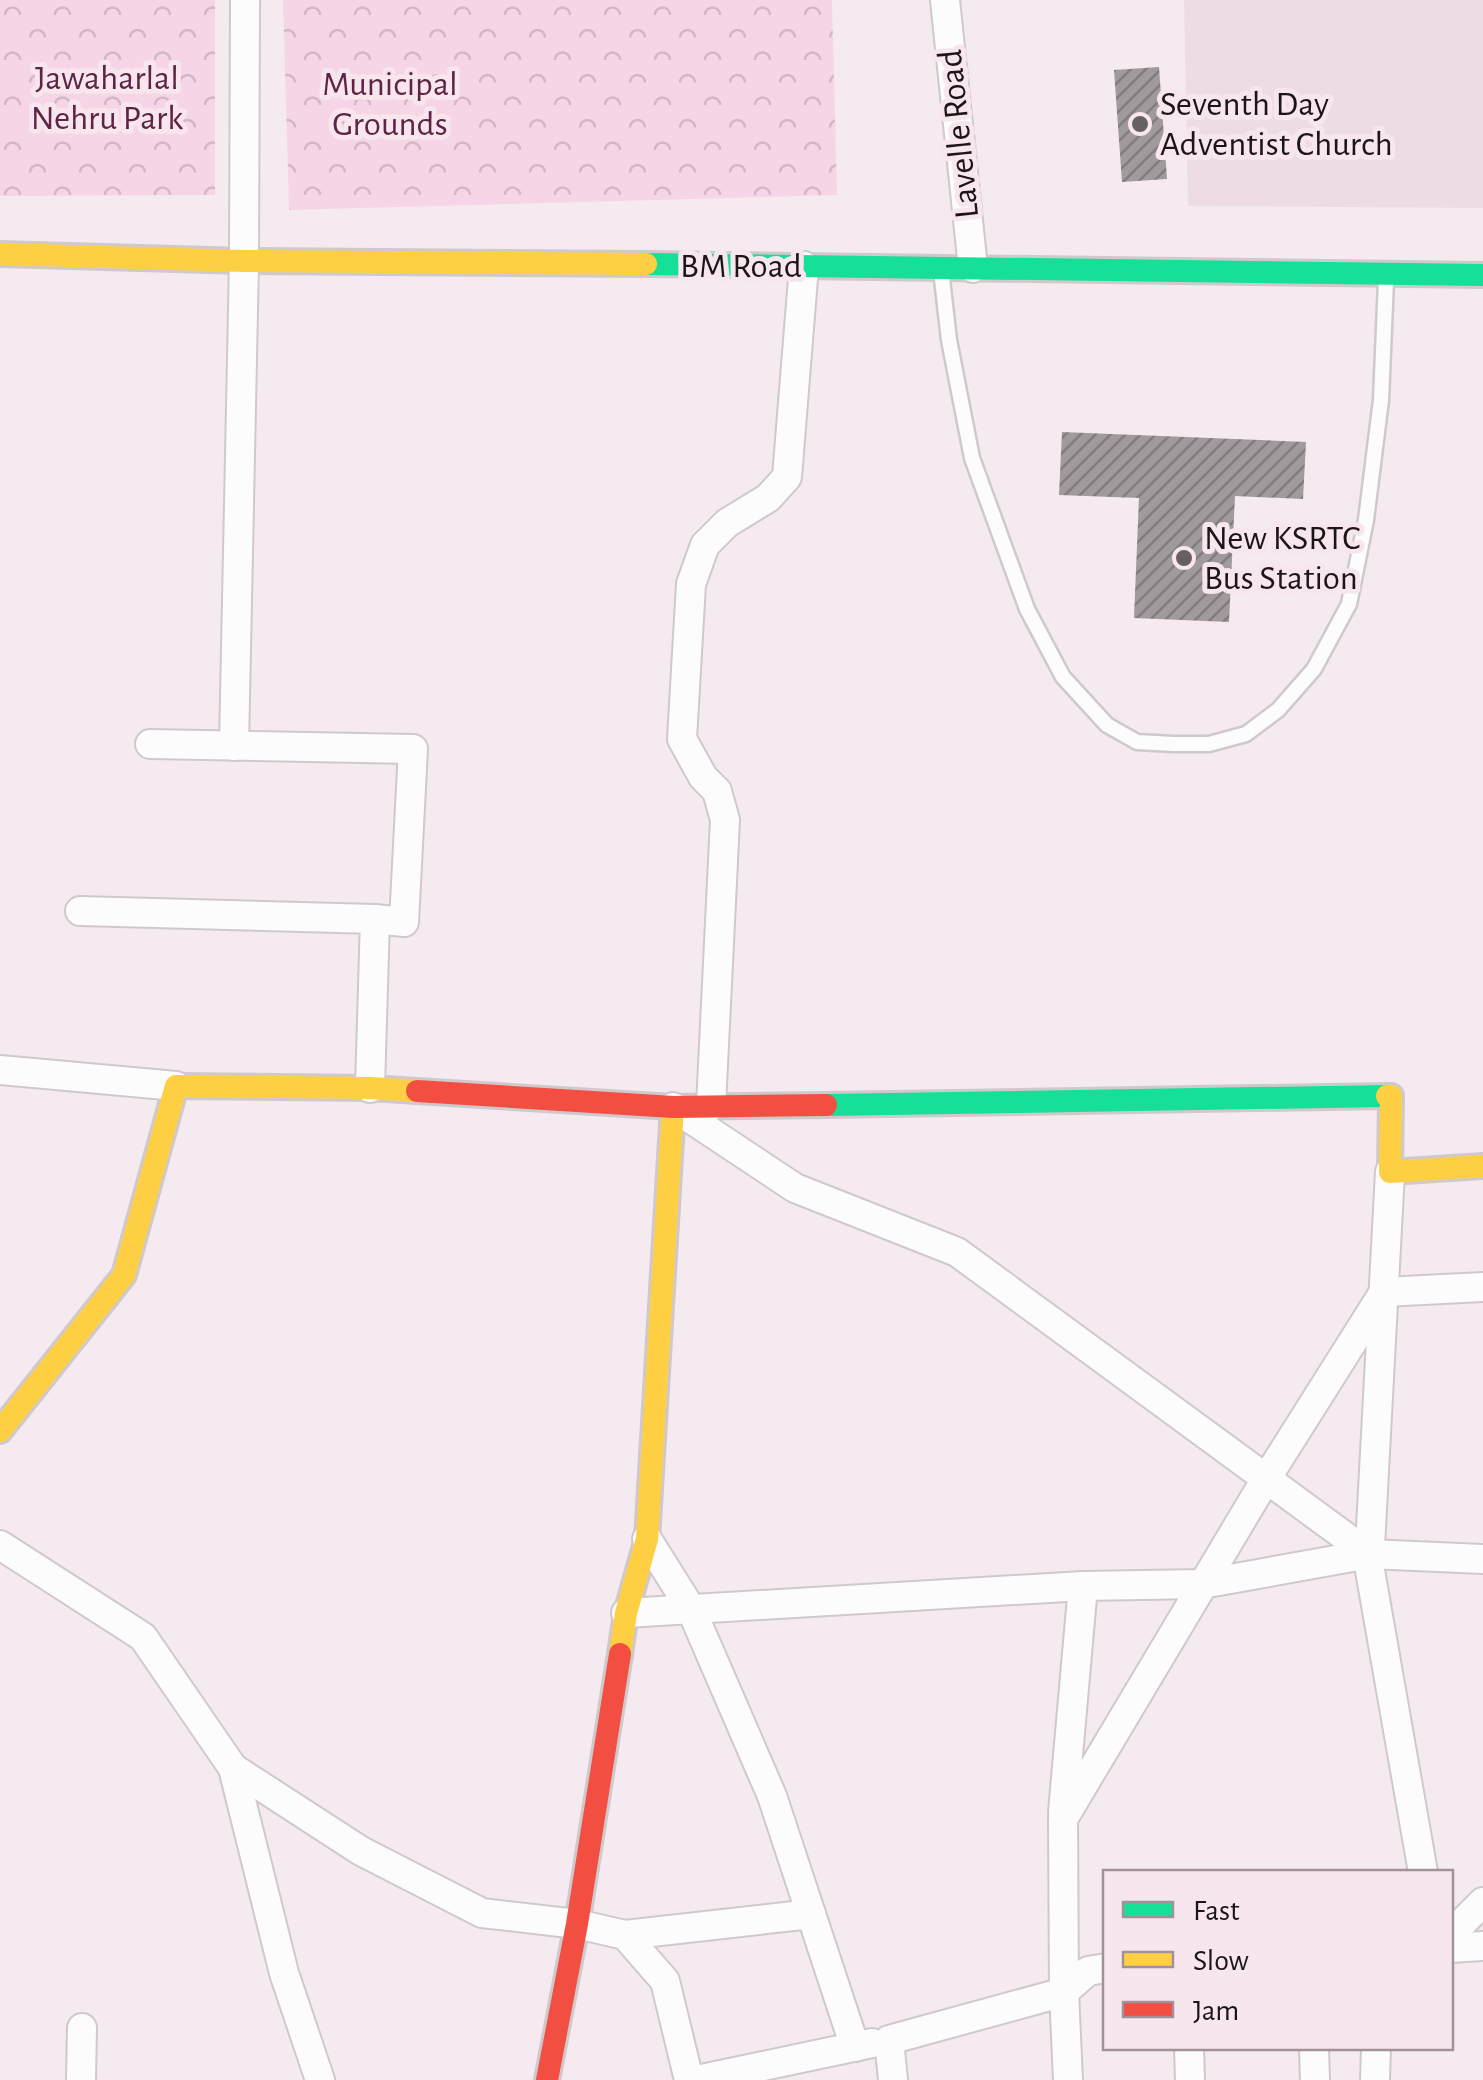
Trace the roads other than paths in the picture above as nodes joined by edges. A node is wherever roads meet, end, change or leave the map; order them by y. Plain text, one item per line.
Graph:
1 (244, 0) edge
2 (945, 0) edge
3 (0, 254) edge
4 (244, 262) junction
5 (804, 266) junction
6 (940, 267) junction
7 (973, 268) junction
8 (1386, 274) junction
9 (1483, 275) edge
10 (150, 744) dead end
11 (234, 746) junction
12 (80, 911) dead end
13 (376, 919) junction
14 (0, 1070) edge
15 (176, 1086) junction
16 (370, 1088) junction
17 (711, 1106) junction
18 (673, 1107) junction
19 (1483, 1166) edge
20 (1390, 1172) junction
21 (1483, 1287) edge
22 (1384, 1292) junction
23 (0, 1431) edge
24 (1266, 1478) junction
25 (647, 1538) junction
26 (0, 1546) edge
27 (1370, 1554) junction
28 (1483, 1560) edge
29 (1202, 1584) junction
30 (1083, 1586) junction
31 (691, 1610) junction
32 (626, 1614) junction
33 (234, 1768) junction
34 (1063, 1818) junction
35 (1423, 1870) edge
36 (1483, 1902) edge
37 (811, 1914) junction
38 (577, 1924) junction
39 (1453, 1932) edge
40 (625, 1935) junction
41 (1483, 1946) edge
42 (1453, 1948) edge
43 (1103, 1968) edge
44 (1064, 1992) junction
45 (82, 2028) dead end
46 (889, 2040) junction
47 (854, 2047) junction
48 (1189, 2050) edge
49 (1314, 2050) edge
50 (1376, 2050) edge
51 (81, 2080) edge
52 (320, 2080) edge
53 (548, 2080) edge
54 (689, 2080) edge
55 (698, 2080) edge
56 (893, 2080) edge
57 (1068, 2080) edge
58 (1190, 2080) edge
59 (1316, 2080) edge
60 (1376, 2080) edge

1 - 4 street
2 - 7 street, Lavelle Road
3 - 4 street, BM Road
4 - 5 street, BM Road
4 - 11 street
5 - 6 street, BM Road
5 - 17 street
6 - 7 street, BM Road
6 - 8 lane
7 - 8 street, BM Road
8 - 9 street, BM Road
10 - 11 street
11 - 13 street
12 - 13 street
13 - 16 street
14 - 15 street
15 - 16 street
15 - 23 street
16 - 18 street
17 - 18 street
17 - 20 street
18 - 24 street
18 - 25 street
19 - 20 street
20 - 22 street
21 - 22 street
22 - 24 street
22 - 27 street
24 - 27 street
24 - 29 street
25 - 31 street
25 - 32 street
26 - 33 street
27 - 28 street
27 - 29 street
27 - 35 street
29 - 30 street
29 - 34 street
30 - 31 street
30 - 34 street
31 - 32 street
31 - 37 street
32 - 38 street
33 - 38 street
33 - 52 street
34 - 44 street
36 - 39 street
37 - 40 street
37 - 47 street
38 - 40 street
38 - 53 street
40 - 54 street
41 - 42 street
43 - 44 street
44 - 46 street
44 - 57 street
45 - 51 street
46 - 47 street
46 - 56 street
47 - 55 street
48 - 58 street
49 - 59 street
50 - 60 street

